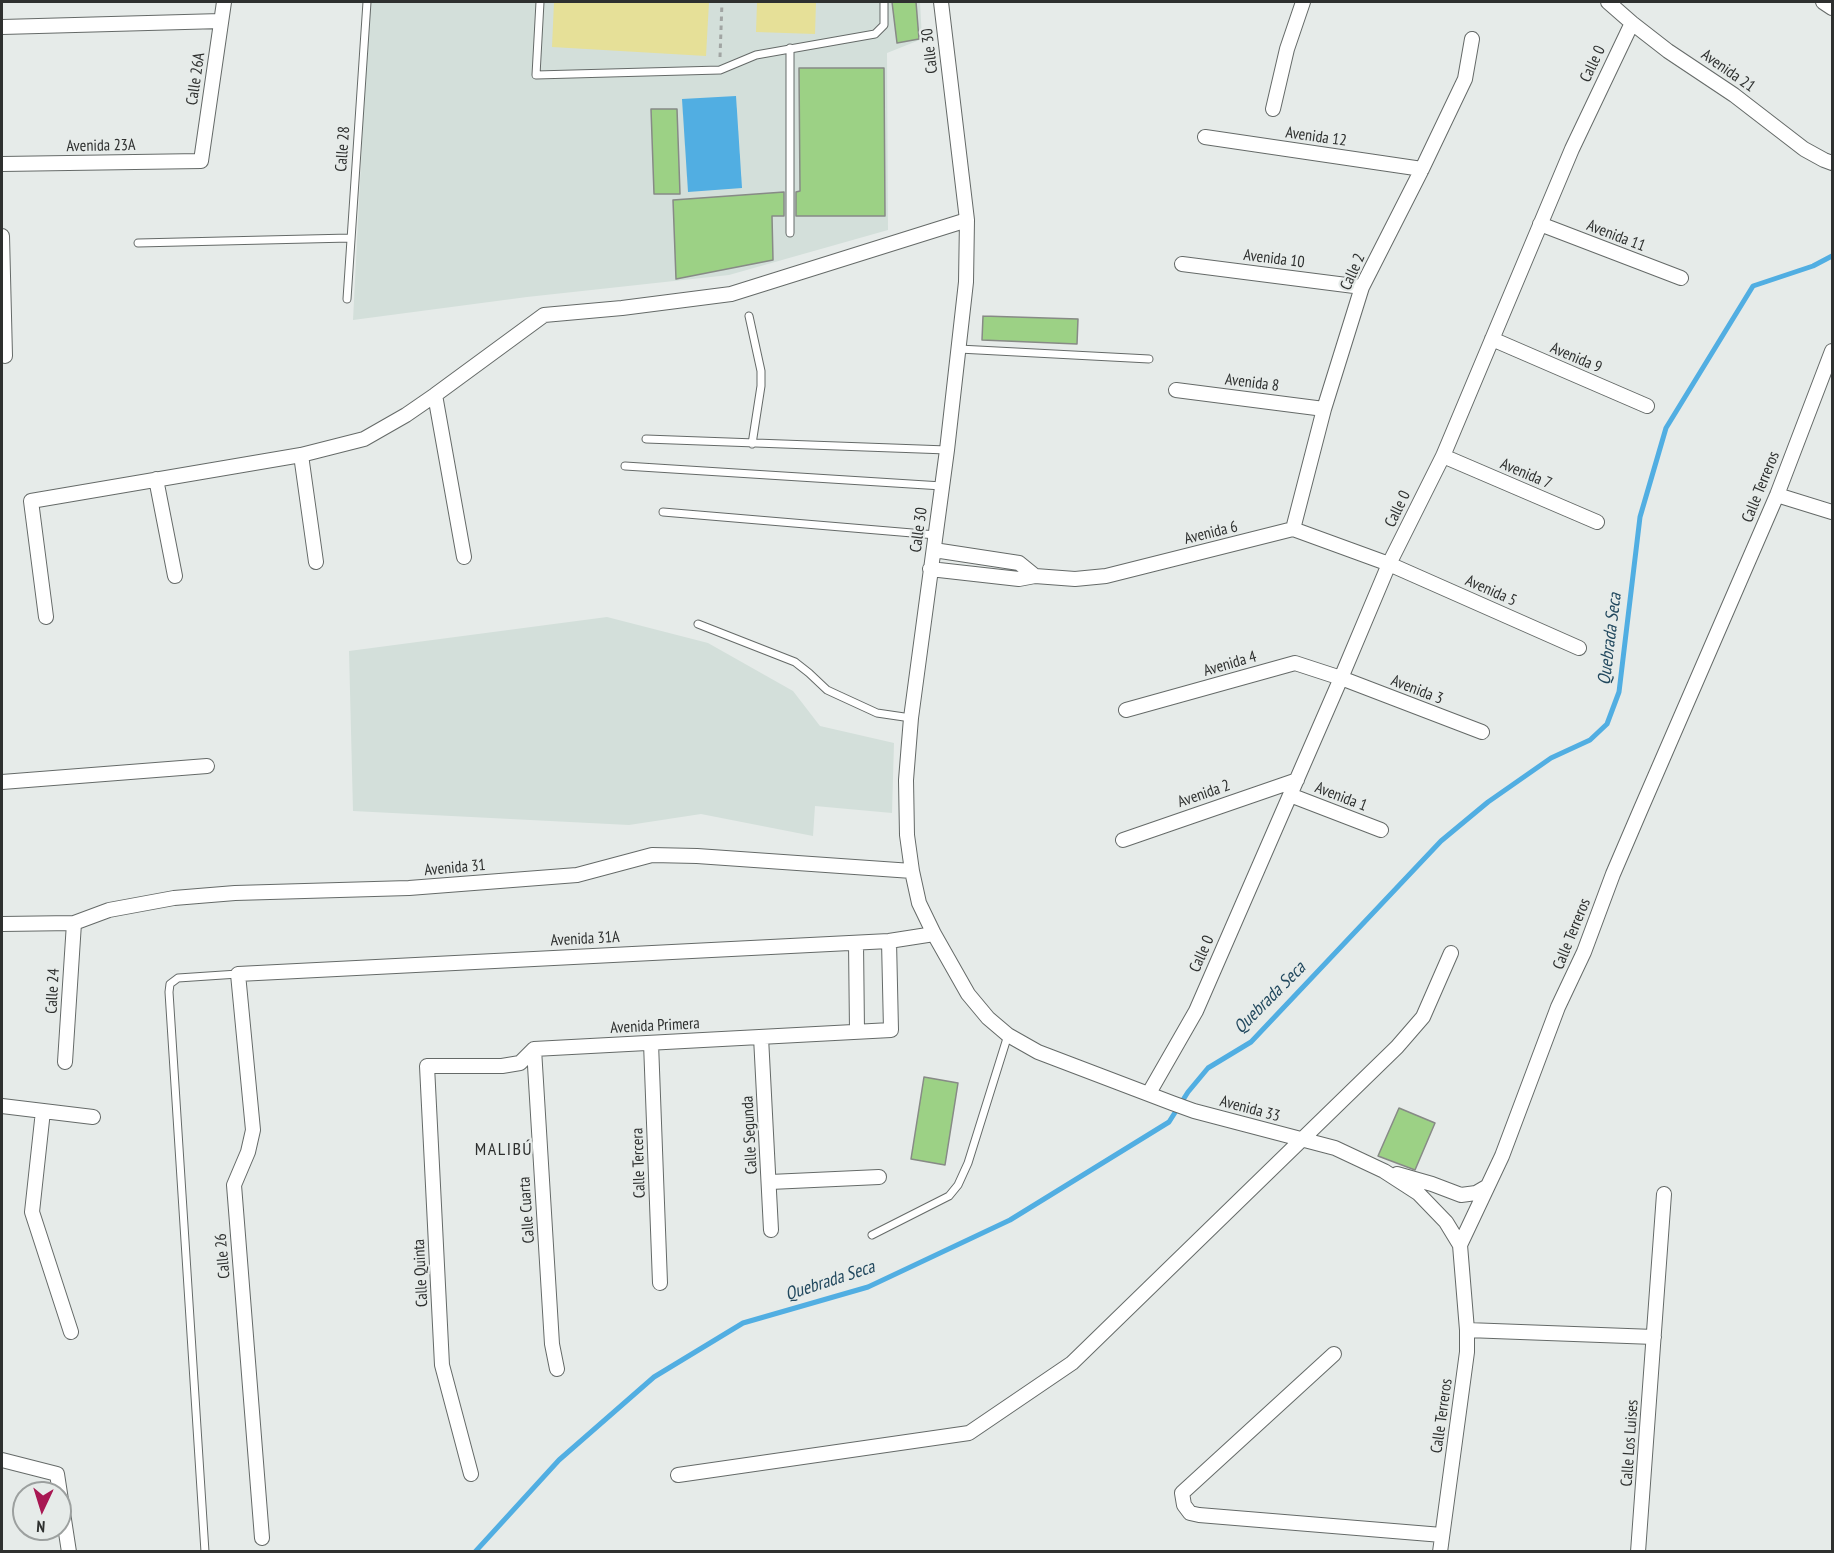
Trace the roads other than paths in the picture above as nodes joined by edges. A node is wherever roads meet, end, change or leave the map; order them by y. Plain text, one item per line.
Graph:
1 (224, 2) edge
2 (367, 2) edge
3 (540, 2) edge
4 (884, 2) edge
5 (941, 2) edge
6 (1303, 2) edge
7 (1608, 2) edge
8 (1823, 2) edge
9 (1833, 8) edge
10 (221, 21) junction
11 (1632, 23) junction
12 (2, 27) edge
13 (1472, 39) dead end
14 (790, 48) junction
15 (1273, 109) dead end
16 (1205, 137) dead end
17 (201, 161) joint
18 (1833, 163) edge
19 (2, 164) edge
20 (1422, 169) junction
21 (967, 220) junction
22 (1540, 224) junction
23 (790, 233) dead end
24 (2, 236) edge
25 (350, 238) junction
26 (138, 243) dead end
27 (1182, 264) dead end
28 (1681, 278) dead end
29 (1362, 287) junction
30 (346, 299) dead end
31 (749, 316) dead end
32 (1492, 339) junction
33 (959, 349) junction
34 (1833, 351) edge
35 (5, 356) dead end
36 (1149, 359) dead end
37 (1176, 390) dead end
38 (435, 395) junction
39 (1647, 406) dead end
40 (1324, 409) junction
41 (646, 439) dead end
42 (752, 444) junction
43 (947, 450) junction
44 (301, 455) junction
45 (1443, 456) junction
46 (625, 466) dead end
47 (156, 479) junction
48 (942, 486) junction
49 (1777, 495) junction
50 (663, 512) dead end
51 (1833, 512) edge
52 (1597, 522) dead end
53 (1293, 529) junction
54 (935, 543) junction
55 (464, 556) dead end
56 (316, 562) dead end
57 (1389, 564) junction
58 (930, 569) junction
59 (175, 576) dead end
60 (1035, 576) junction
61 (46, 617) dead end
62 (698, 624) dead end
63 (1579, 648) dead end
64 (1341, 678) junction
65 (1126, 710) dead end
66 (911, 718) junction
67 (1482, 732) dead end
68 (207, 766) dead end
69 (1297, 780) junction
70 (2, 782) edge
71 (1290, 795) junction
72 (1380, 830) dead end
73 (1123, 840) dead end
74 (912, 871) junction
75 (74, 923) junction
76 (2, 924) edge
77 (934, 934) junction
78 (889, 941) junction
79 (856, 943) junction
80 (1451, 953) dead end
81 (238, 974) junction
82 (857, 1031) junction
83 (1008, 1035) junction
84 (761, 1037) junction
85 (651, 1043) junction
86 (534, 1049) junction
87 (65, 1062) dead end
88 (1149, 1093) junction
89 (2, 1106) edge
90 (43, 1111) junction
91 (93, 1117) dead end
92 (1301, 1140) junction
93 (1384, 1171) junction
94 (879, 1177) dead end
95 (770, 1182) junction
96 (1488, 1186) junction
97 (1664, 1194) dead end
98 (771, 1230) dead end
99 (872, 1235) dead end
100 (1461, 1245) junction
101 (660, 1282) dead end
102 (1467, 1330) junction
103 (71, 1332) dead end
104 (1654, 1337) junction
105 (1334, 1354) dead end
106 (557, 1369) dead end
107 (2, 1460) edge
108 (471, 1474) dead end
109 (678, 1476) dead end
110 (1442, 1535) junction
111 (262, 1538) dead end
112 (69, 1551) edge
113 (205, 1551) edge
114 (1440, 1551) edge
115 (1638, 1551) edge

1 - 10 street, Calle 26A
2 - 25 lane, Calle 28
3 - 14 lane
4 - 14 lane
5 - 21 street, Calle 30
6 - 15 street
7 - 11 street, Avenida 21
8 - 9 street
10 - 12 street
10 - 17 street, Calle 26A
11 - 18 street, Avenida 21
11 - 22 street, Calle 0
13 - 20 street, Calle 2
14 - 23 lane
16 - 20 street, Avenida 12
17 - 19 street, Avenida 23A
20 - 29 street, Calle 2
21 - 33 street, Calle 30
21 - 38 street
22 - 28 street, Avenida 11
22 - 32 street, Calle 0
24 - 35 street
25 - 26 lane
25 - 30 lane, Calle 28
27 - 29 street, Avenida 10
29 - 40 street, Calle 2
31 - 42 lane
32 - 39 street, Avenida 9
32 - 45 street, Calle 0
33 - 36 lane
33 - 43 street, Calle 30
34 - 49 street, Calle Terreros
37 - 40 street, Avenida 8
38 - 44 street
38 - 55 street
40 - 53 street, Calle 2
41 - 42 lane
42 - 43 lane
43 - 48 street, Calle 30
44 - 47 street
44 - 56 street
45 - 52 street, Avenida 7
45 - 57 street, Calle 0
46 - 48 lane
47 - 59 street
47 - 61 street
48 - 54 street, Calle 30
49 - 51 street
49 - 96 street, Calle Terreros
50 - 54 lane
53 - 57 street
53 - 60 street, Avenida 6
54 - 58 street, Calle 30
54 - 60 street, Avenida 6
57 - 63 street, Avenida 5
57 - 64 street, Calle 0
58 - 60 street, Avenida 6
58 - 66 street, Calle 30
62 - 66 lane
64 - 65 street, Avenida 4
64 - 67 street, Avenida 3
64 - 69 street, Calle 0
66 - 74 street, Calle 30
68 - 70 street
69 - 71 street, Calle 0
69 - 73 street, Avenida 2
71 - 72 street, Avenida 1
71 - 88 street, Calle 0
74 - 75 street, Avenida 31
74 - 77 street, Calle 30
75 - 76 street, Avenida 31
75 - 87 street, Calle 24
77 - 78 street, Avenida 31A
77 - 83 street, Calle 30
78 - 79 street, Avenida 31A
78 - 82 street, Avenida Primera
79 - 81 street, Avenida 31A
79 - 82 street
80 - 92 street
81 - 111 street, Calle 26
81 - 113 lane
82 - 84 street, Avenida Primera
83 - 88 street, Avenida 33
83 - 99 lane
84 - 85 street, Avenida Primera
84 - 95 street, Calle Segunda
85 - 86 street, Avenida Primera
85 - 101 street, Calle Tercera
86 - 106 street, Calle Cuarta
86 - 108 street, Calle Quinta
88 - 92 street, Avenida 33
89 - 90 street
90 - 91 street
90 - 103 street
92 - 93 street, Avenida 33
92 - 109 street
93 - 96 street
93 - 100 street, Avenida 33
94 - 95 street
95 - 98 street, Calle Segunda
96 - 100 street, Calle Terreros
97 - 104 street, Calle Los Luises
100 - 102 street, Calle Terreros
102 - 104 street
102 - 110 street, Calle Terreros
104 - 115 street, Calle Los Luises
105 - 110 street
107 - 112 street
110 - 114 street, Calle Terreros

